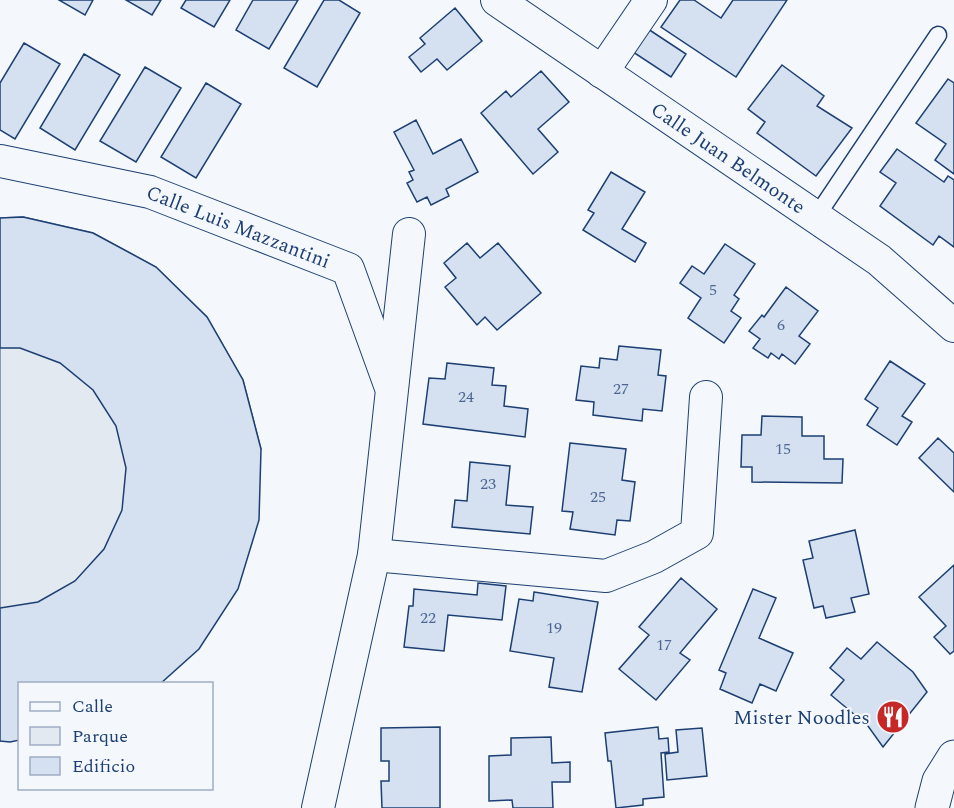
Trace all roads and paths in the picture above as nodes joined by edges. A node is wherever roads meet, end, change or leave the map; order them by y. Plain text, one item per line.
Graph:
1 (497, 0) edge
2 (651, 0) edge
3 (938, 34) dead end
4 (602, 72) junction
5 (0, 161) edge
6 (816, 217) junction
7 (409, 234) dead end
8 (954, 326) edge
9 (393, 391) junction
10 (706, 397) dead end
11 (374, 555) junction
12 (954, 756) edge
13 (318, 808) edge
14 (932, 808) edge

1 - 4 street, Calle Juan Belmonte
2 - 4 street
3 - 6 lane
4 - 6 street, Calle Juan Belmonte
5 - 9 street, Calle Luis Mazzantini
6 - 8 street, Calle Juan Belmonte
7 - 9 street, Calle Luis Mazzantini
9 - 11 street, Calle Luis Mazzantini
10 - 11 street
11 - 13 street, Calle Luis Mazzantini
12 - 14 street

